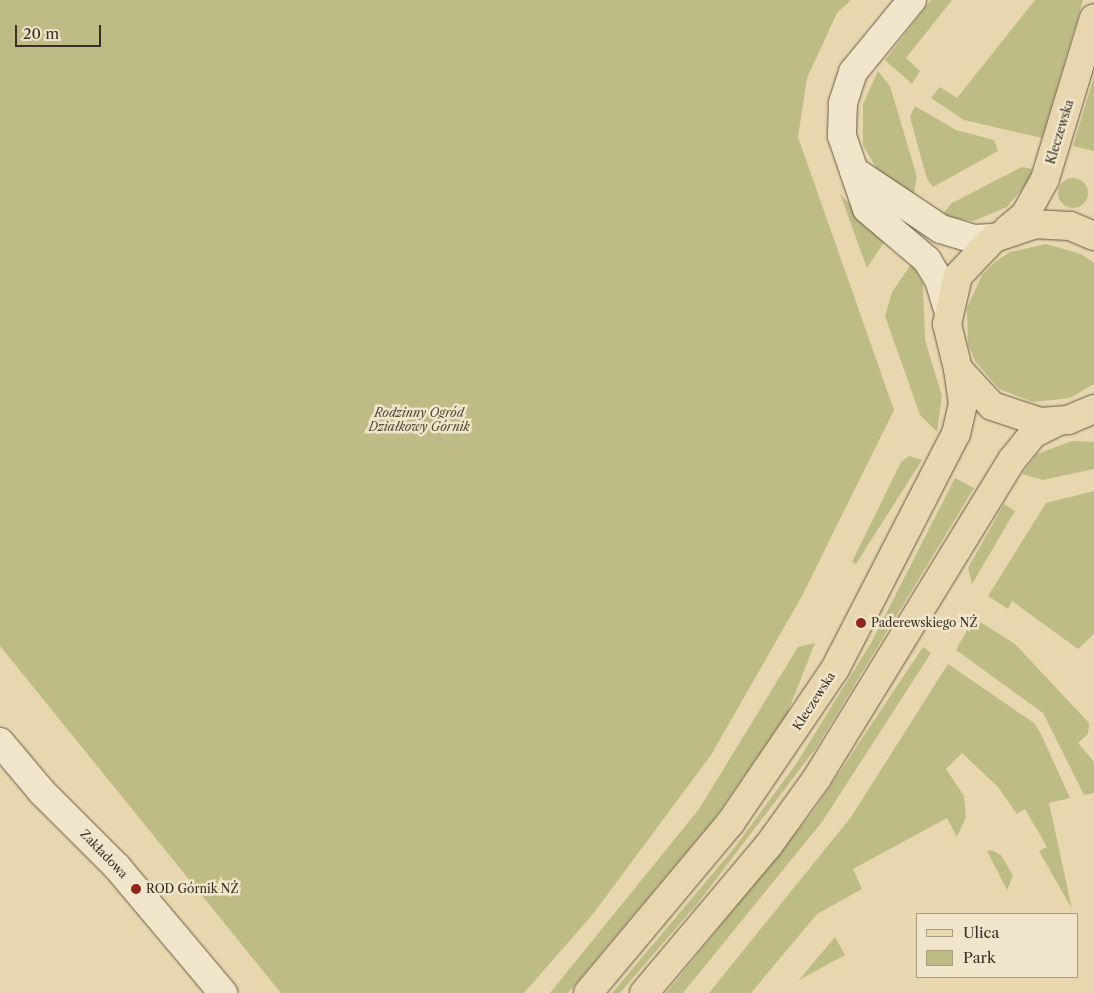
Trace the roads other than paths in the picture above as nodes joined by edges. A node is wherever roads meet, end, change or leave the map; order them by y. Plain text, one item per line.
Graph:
1 (912, 0) edge
2 (1094, 18) edge
3 (854, 172) junction
4 (999, 235) junction
5 (1094, 236) edge
6 (948, 309) junction
7 (958, 369) junction
8 (1081, 417) edge
9 (0, 742) edge
10 (223, 993) edge
11 (588, 993) edge
12 (644, 993) edge

1 - 3 street
2 - 4 main road, Kleczewska
3 - 4 street
3 - 6 street
4 - 5 main road
4 - 6 main road, Kleczewska
6 - 7 main road
7 - 8 main road
7 - 11 main road, Kleczewska
8 - 12 main road
9 - 10 street, Zakładowa

